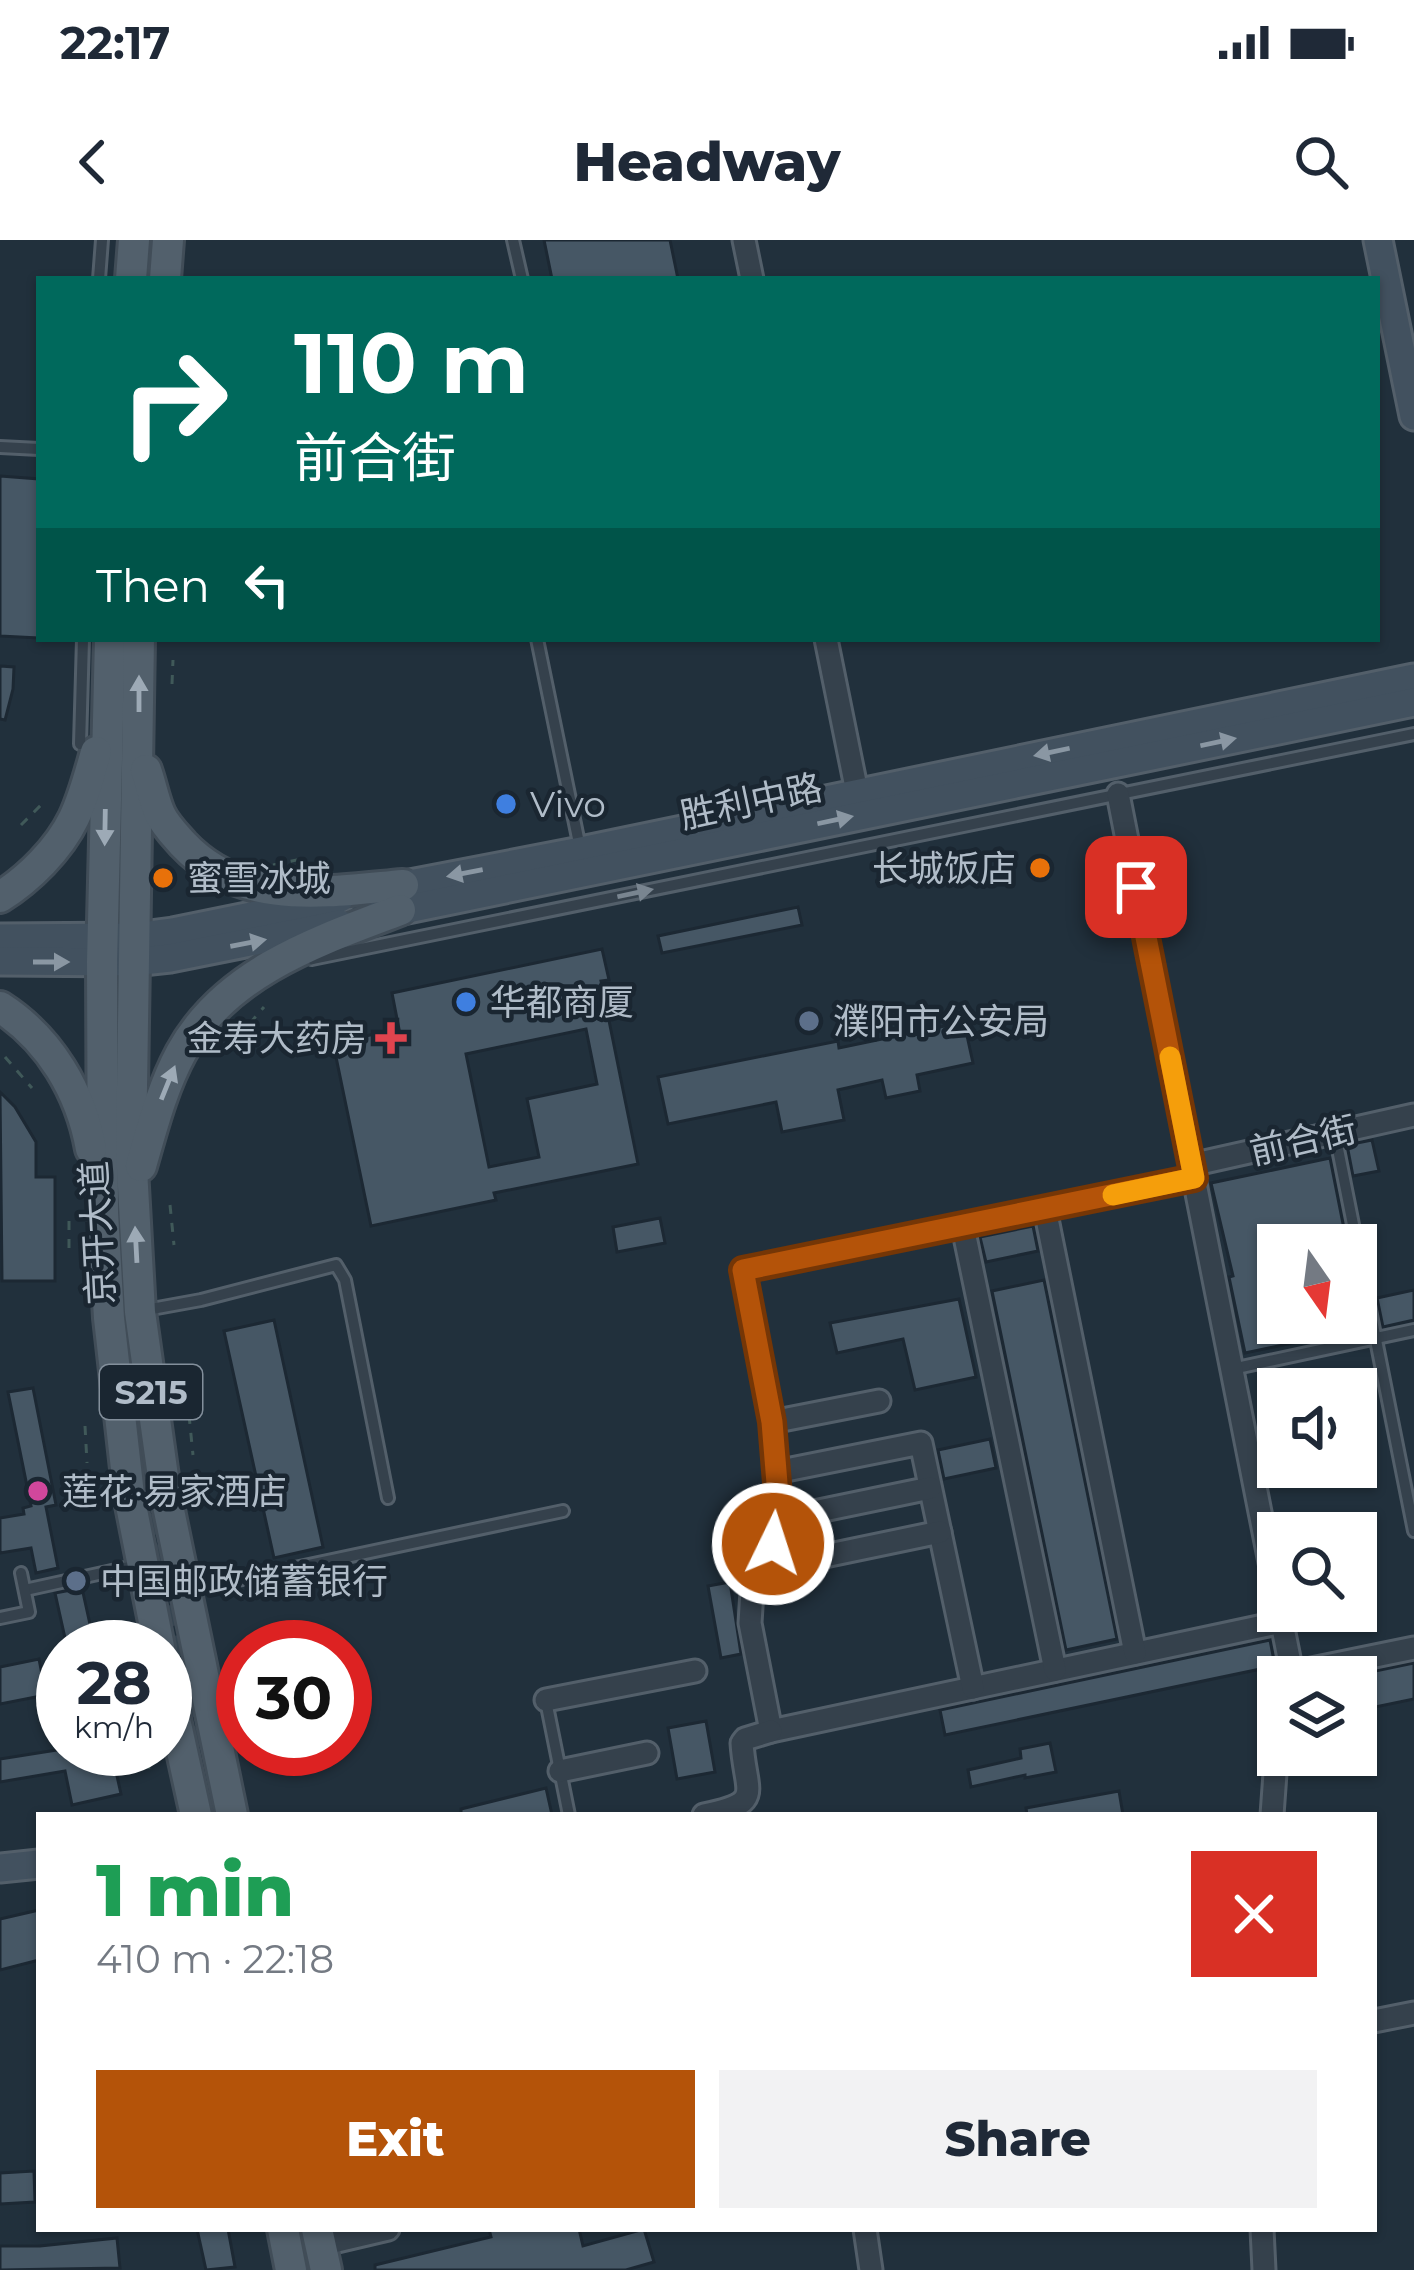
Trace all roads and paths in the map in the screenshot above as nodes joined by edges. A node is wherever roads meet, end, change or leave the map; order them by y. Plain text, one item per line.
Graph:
1 (102, 240) edge
2 (134, 240) edge
3 (168, 240) edge
4 (513, 240) edge
5 (744, 240) edge
6 (1378, 240) edge
7 (100, 276) edge
8 (131, 276) edge
9 (165, 276) edge
10 (521, 276) edge
11 (751, 276) edge
12 (1414, 416) edge
13 (0, 447) edge
14 (36, 449) edge
15 (83, 642) edge
16 (110, 642) edge
17 (139, 642) edge
18 (538, 642) edge
19 (827, 642) edge
20 (173, 660) dead end
21 (1414, 679) edge
22 (172, 684) dead end
23 (1414, 702) edge
24 (107, 717) junction
25 (1414, 734) edge
26 (80, 745) dead end
27 (139, 747) junction
28 (857, 792) junction
29 (1118, 794) junction
30 (45, 801) dead end
31 (21, 824) dead end
32 (581, 851) junction
33 (301, 860) dead end
34 (266, 866) dead end
35 (0, 897) edge
36 (401, 897) junction
37 (0, 938) edge
38 (118, 949) junction
39 (0, 962) edge
40 (274, 966) junction
41 (0, 1007) edge
42 (264, 1007) dead end
43 (238, 1036) dead end
44 (5, 1057) dead end
45 (32, 1088) dead end
46 (1414, 1115) edge
47 (1334, 1132) junction
48 (1193, 1171) junction
49 (133, 1195) junction
50 (170, 1205) dead end
51 (1045, 1209) junction
52 (103, 1212) junction
53 (69, 1221) dead end
54 (1353, 1224) edge
55 (962, 1227) junction
56 (174, 1245) dead end
57 (70, 1252) dead end
58 (140, 1312) junction
59 (1414, 1330) edge
60 (1377, 1338) edge
61 (1377, 1343) edge
62 (1348, 1344) edge
63 (1232, 1369) junction
64 (879, 1401) dead end
65 (189, 1415) dead end
66 (772, 1422) junction
67 (86, 1426) dead end
68 (193, 1456) dead end
69 (87, 1463) dead end
70 (776, 1472) junction
71 (930, 1488) junction
72 (388, 1498) dead end
73 (563, 1511) dead end
74 (1260, 1512) edge
75 (780, 1520) junction
76 (1414, 1531) edge
77 (940, 1532) junction
78 (142, 1565) junction
79 (767, 1568) junction
80 (21, 1573) dead end
81 (25, 1590) junction
82 (185, 1592) junction
83 (0, 1618) edge
84 (1257, 1619) edge
85 (153, 1620) edge
86 (1414, 1648) edge
87 (1135, 1653) junction
88 (1377, 1656) edge
89 (1055, 1670) junction
90 (695, 1671) dead end
91 (973, 1688) junction
92 (546, 1700) joint
93 (771, 1732) junction
94 (647, 1753) dead end
95 (560, 1771) junction
96 (187, 1776) tunnel mouth
97 (1275, 1776) edge
98 (748, 1790) junction
99 (195, 1812) edge
100 (231, 1812) edge
101 (568, 1812) edge
102 (719, 1812) edge
103 (753, 1812) edge
104 (1272, 1812) edge
105 (36, 1864) edge
106 (0, 1868) edge
107 (1414, 2013) edge
108 (1377, 2020) edge
109 (284, 2232) edge
110 (377, 2232) edge
111 (866, 2232) edge
112 (1262, 2232) edge
113 (321, 2248) edge
114 (291, 2270) edge
115 (872, 2270) edge
116 (1264, 2270) edge

1 - 7 lane
2 - 8 main road
3 - 9 main road
4 - 10 lane
5 - 11 street
6 - 12 main road
13 - 14 lane
15 - 26 lane
16 - 24 main road, 京开大道 / S215
27 -> 17 main road, 京开大道 / S215
18 - 32 lane
19 - 28 street
20 - 22 path
21 -> 28 main road, 胜利中路
36 -> 23 main road, 胜利中路
24 - 35 main road
24 -> 38 main road, 京开大道 / S215
25 - 29 lane
27 - 36 main road
27 - 38 main road, 京开大道 / S215
28 - 32 main road, 胜利中路
40 -> 29 lane
29 - 48 street
30 - 31 path
32 -> 36 main road, 胜利中路
33 - 34 path
36 - 38 main road, 胜利中路
36 - 40 main road
37 - 38 main road
39 -> 38 main road
38 - 49 main road, 京开大道 / S215
38 - 52 main road, 京开大道 / S215
49 -> 40 main road
41 - 52 main road
42 - 43 path
44 - 45 path
46 - 47 street, 前合街
47 - 48 street, 前合街
47 - 54 lane
48 - 51 street, 前合街
48 - 63 street
58 -> 49 main road, 京开大道 / S215
50 - 56 path
51 - 55 street, 前合街
51 - 87 street
52 - 78 main road, 京开大道 / S215
53 - 57 path
55 - 66 street, 前合街
55 - 89 street
58 - 72 lane
58 - 82 main road, 京开大道 / S215
59 - 60 lane
61 - 76 lane
62 - 63 lane
63 - 74 street
64 - 66 street
65 - 68 path
66 - 70 street
67 - 69 path
70 - 71 street
70 - 75 street
71 - 75 street
71 - 77 street
73 - 82 lane
75 - 79 street
77 - 79 street
77 - 91 street
78 - 81 lane
78 - 85 main road, 京开大道 / S215
79 - 93 street
80 - 81 lane
81 - 83 lane
82 - 100 main road, 京开大道 / S215
84 - 87 street
86 - 88 street
87 - 89 street
89 - 91 street
90 - 92 street
91 - 93 street
92 - 95 lane
93 - 98 street
94 - 95 street
95 - 101 lane
96 - 99 main road
97 - 104 street
98 - 102 street
98 - 103 lane
105 - 106 main road
107 - 108 street
109 - 114 main road
110 - 113 street
111 - 115 street
112 - 116 street

